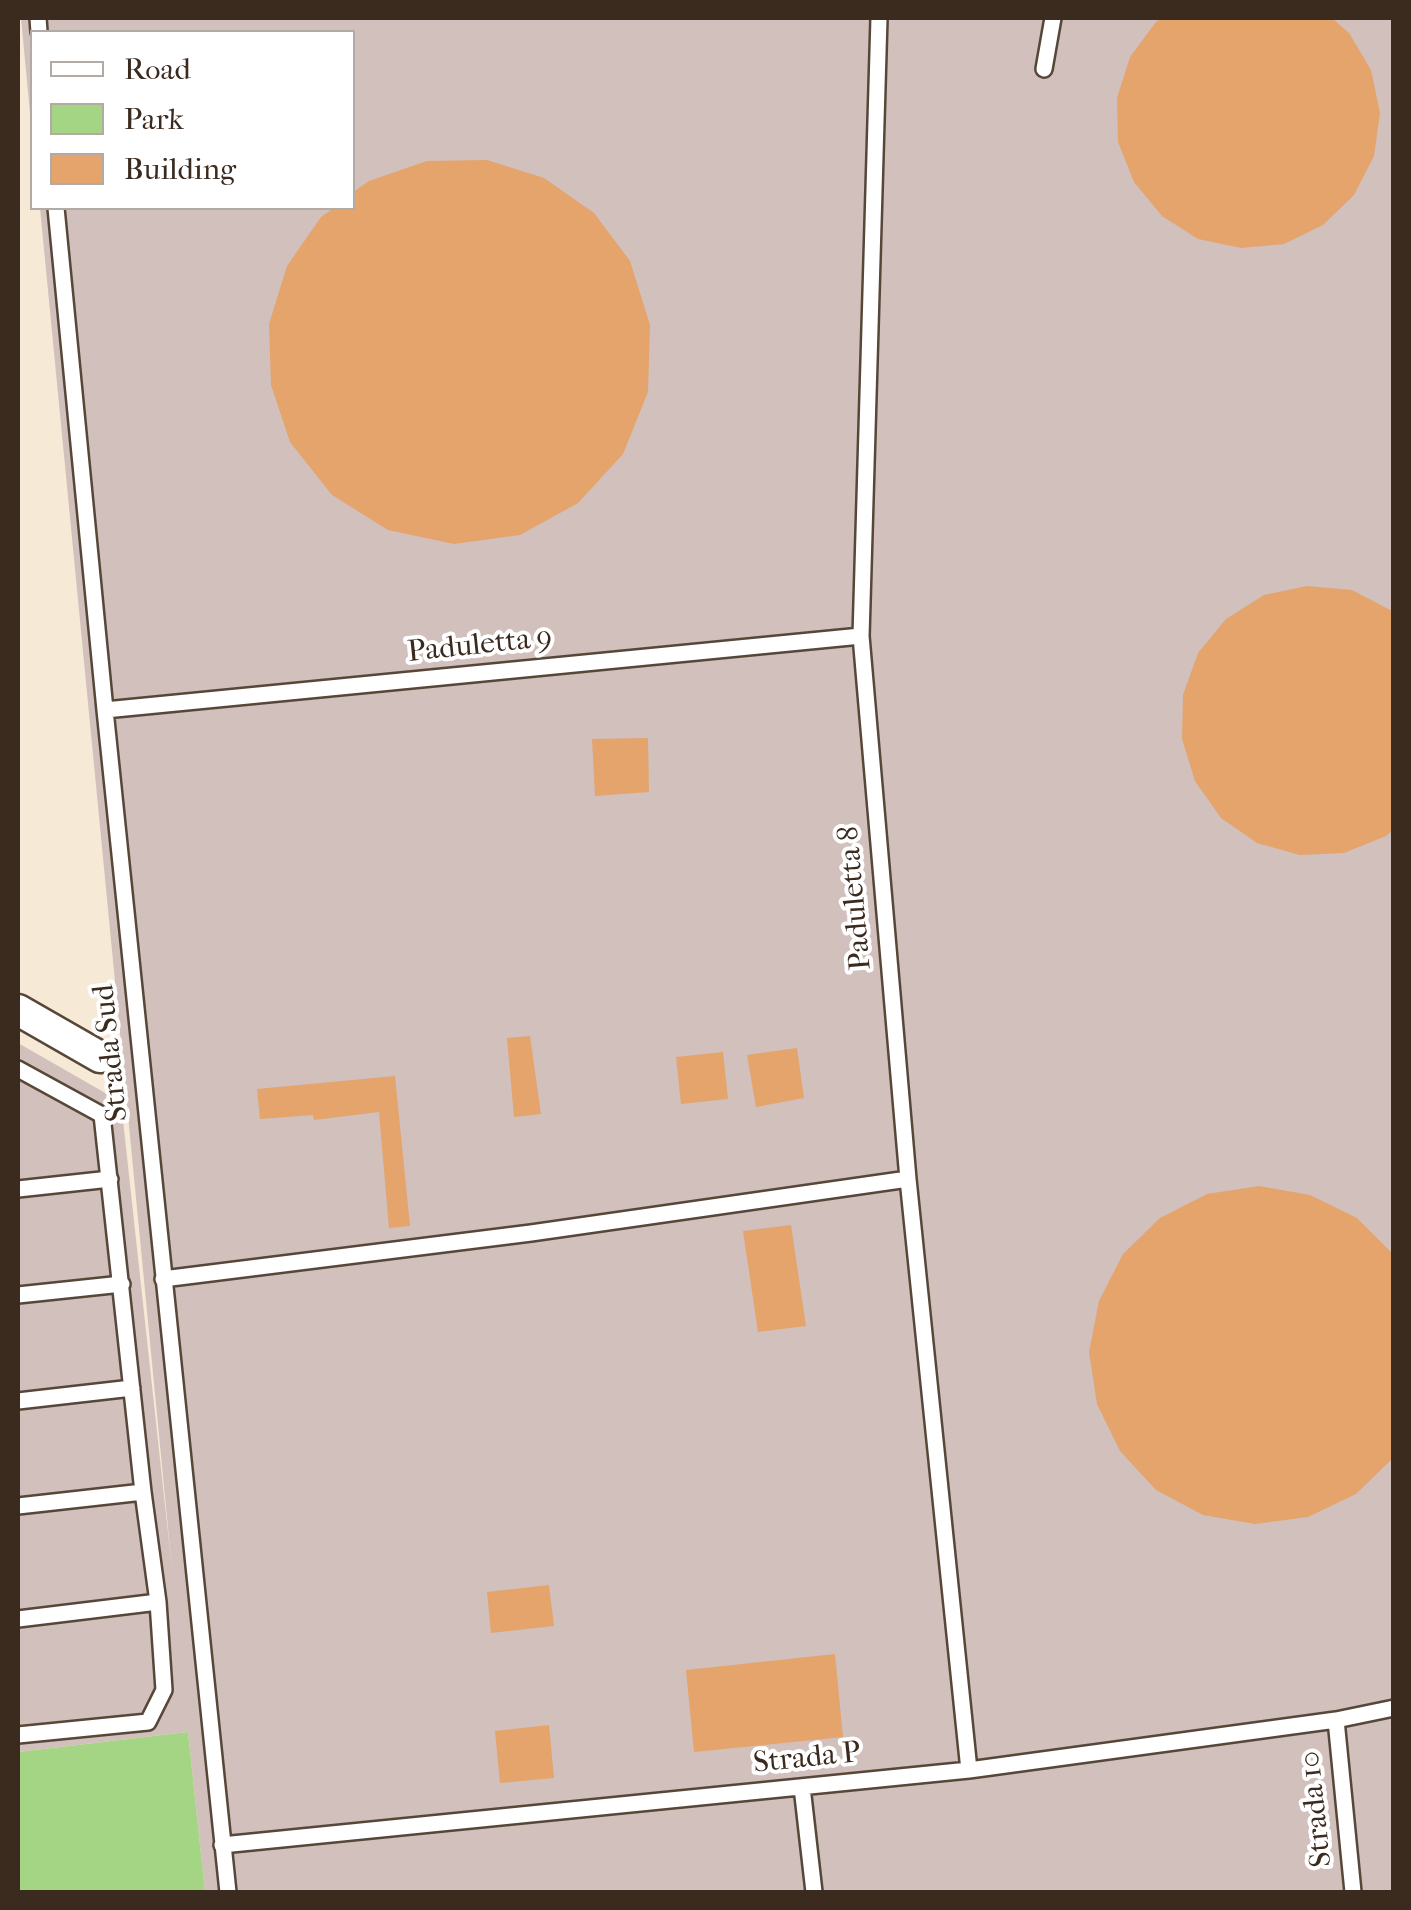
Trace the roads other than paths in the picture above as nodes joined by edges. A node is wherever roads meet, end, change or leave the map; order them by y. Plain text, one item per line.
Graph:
1 (879, 18) edge
2 (1053, 18) edge
3 (1044, 69) dead end
4 (56, 210) edge
5 (861, 636) junction
6 (104, 710) junction
7 (18, 1010) edge
8 (100, 1057) dead end
9 (18, 1069) edge
10 (26, 1079) edge
11 (110, 1179) junction
12 (908, 1179) junction
13 (18, 1190) edge
14 (163, 1279) junction
15 (122, 1284) junction
16 (18, 1295) edge
17 (132, 1388) junction
18 (18, 1401) edge
19 (143, 1492) junction
20 (18, 1506) edge
21 (158, 1602) junction
22 (18, 1619) edge
23 (1394, 1708) edge
24 (1336, 1720) junction
25 (18, 1735) edge
26 (970, 1770) junction
27 (802, 1787) junction
28 (222, 1845) junction
29 (228, 1892) edge
30 (814, 1892) edge
31 (1353, 1892) edge

1 - 5 lane, Paduletta 8
2 - 3 lane
4 - 6 lane, Strada Sud
5 - 6 lane, Paduletta 9
5 - 12 lane, Paduletta 8
6 - 14 lane, Strada Sud
7 - 8 street
9 - 10 lane
10 - 11 lane
11 - 13 lane
11 - 15 lane
12 - 14 lane
12 - 26 lane, Paduletta 8
14 - 28 lane, Strada Sud
15 - 16 lane
15 - 17 lane
17 - 18 lane
17 - 19 lane
19 - 20 lane
19 - 21 lane
21 - 22 lane
21 - 25 lane
23 - 24 lane, Strada P
24 - 26 lane, Strada P
24 - 31 lane, Strada 10
26 - 27 lane, Strada P
27 - 28 lane, Strada P
27 - 30 lane
28 - 29 lane, Strada Sud

